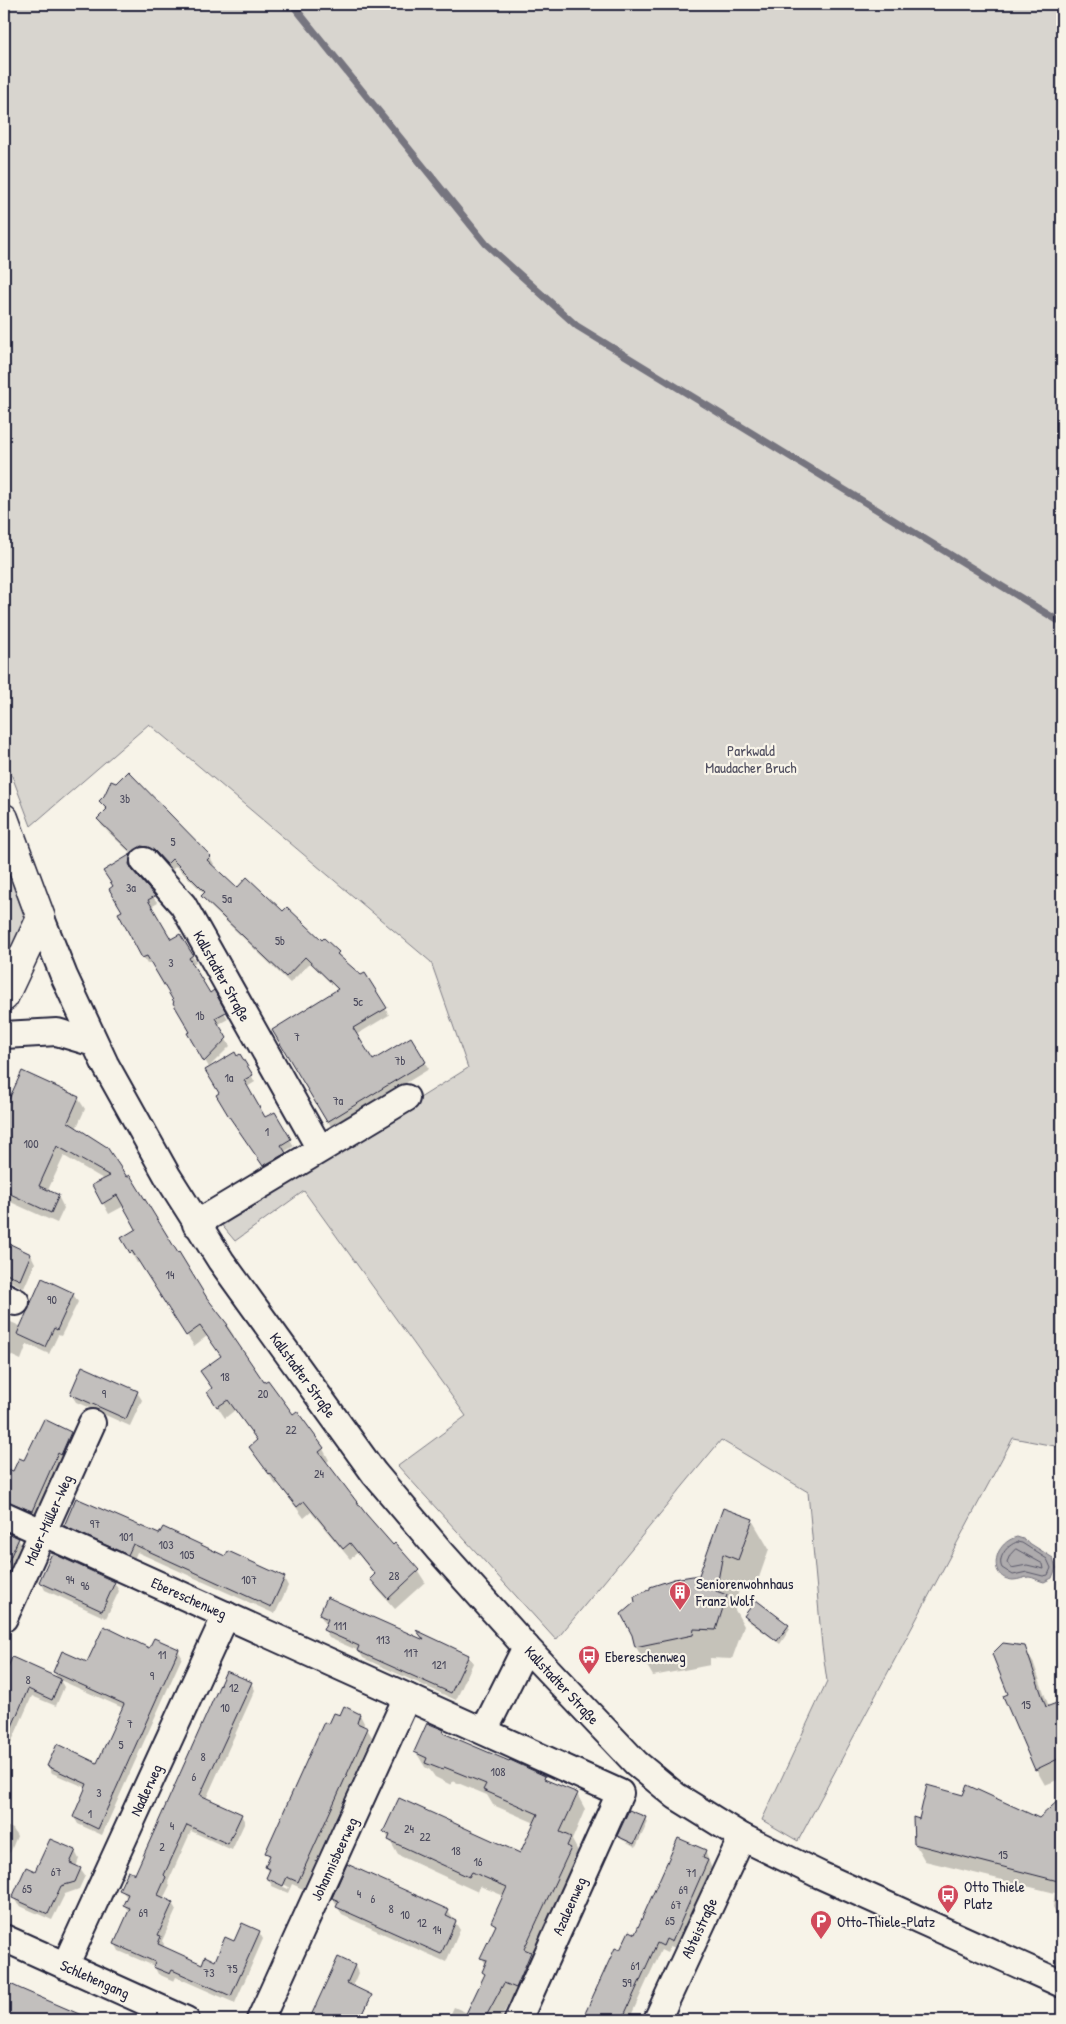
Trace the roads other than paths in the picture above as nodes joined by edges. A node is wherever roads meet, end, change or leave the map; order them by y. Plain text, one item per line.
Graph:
1 (4, 818) edge
2 (144, 861) dead end
3 (40, 918) junction
4 (4, 997) edge
5 (4, 1035) edge
6 (94, 1043) junction
7 (406, 1098) dead end
8 (320, 1149) junction
9 (196, 1224) junction
10 (92, 1423) dead end
11 (4, 1515) edge
12 (43, 1532) junction
13 (226, 1615) junction
14 (4, 1618) edge
15 (526, 1647) junction
16 (407, 1697) junction
17 (484, 1731) junction
18 (620, 1792) joint
19 (742, 1837) junction
20 (4, 1938) edge
21 (65, 1966) junction
22 (1062, 1984) edge
23 (186, 2020) edge
24 (260, 2020) edge
25 (518, 2020) edge
26 (657, 2020) edge

1 - 3 street
2 - 8 street, Kallstadter Straße
3 - 4 street
3 - 6 street, Kallstadter Straße
5 - 6 street
6 - 9 street, Kallstadter Straße
7 - 8 street
8 - 9 street
9 - 15 street, Kallstadter Straße
10 - 12 street, Maler-Müller-Weg
11 - 12 street, Ebereschenweg
12 - 13 street, Ebereschenweg
12 - 14 street, Maler-Müller-Weg
13 - 16 street, Ebereschenweg
13 - 21 street, Nadlerweg
15 - 17 street
15 - 19 street, Kallstadter Straße
16 - 17 street, Ebereschenweg
16 - 24 street, Johannisbeerweg
17 - 18 street, Ebereschenweg
18 - 25 street, Azaleenweg
19 - 22 street, Kallstadter Straße
19 - 26 street, Abteistraße
20 - 21 street, Schlehengang
21 - 23 street, Schlehengang

